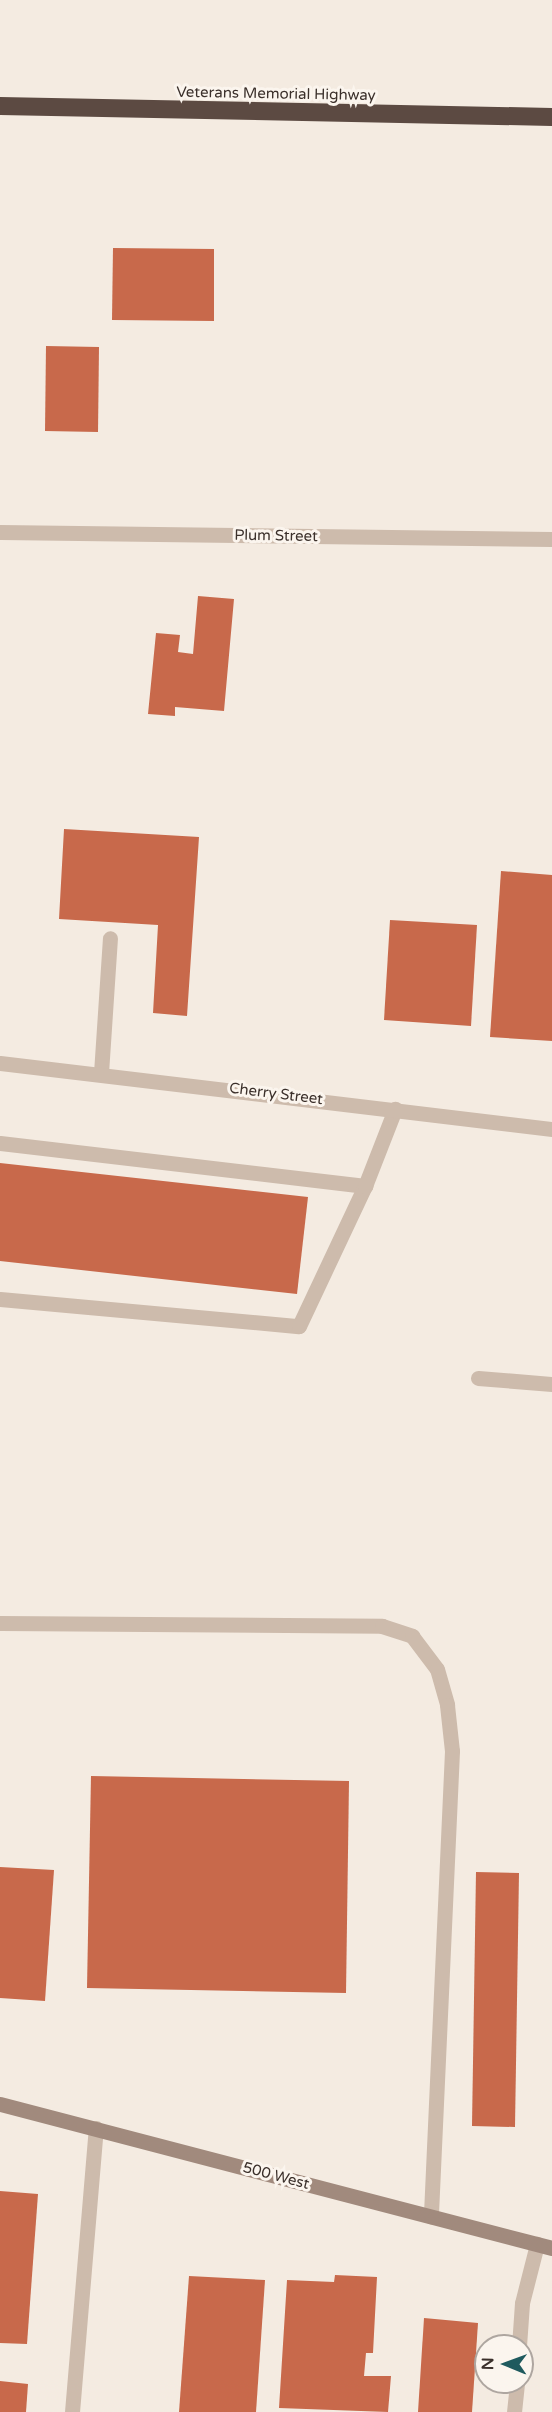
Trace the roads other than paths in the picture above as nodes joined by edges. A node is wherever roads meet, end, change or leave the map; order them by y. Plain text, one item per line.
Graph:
1 (0, 106) edge
2 (552, 117) edge
3 (0, 532) edge
4 (552, 539) edge
5 (110, 938) dead end
6 (0, 1063) edge
7 (101, 1073) junction
8 (395, 1108) junction
9 (552, 1129) edge
10 (0, 1143) edge
11 (365, 1186) junction
12 (0, 1299) edge
13 (478, 1378) dead end
14 (552, 1384) edge
15 (0, 1623) edge
16 (0, 2104) edge
17 (96, 2128) junction
18 (431, 2217) junction
19 (545, 2246) edge
20 (520, 2334) edge
21 (515, 2394) edge
22 (72, 2412) edge
23 (514, 2412) edge

1 - 2 highway, Veterans Memorial Highway
3 - 4 street, Plum Street
5 - 7 street
6 - 7 street, Cherry Street
7 - 8 street, Cherry Street
8 - 9 street, Cherry Street
8 - 11 street
10 - 11 street
11 - 12 street
13 - 14 street
15 - 18 street
16 - 17 main road, 500 West
17 - 18 main road, 500 West
17 - 22 street
18 - 19 main road, 500 West
19 - 20 street
21 - 23 street

